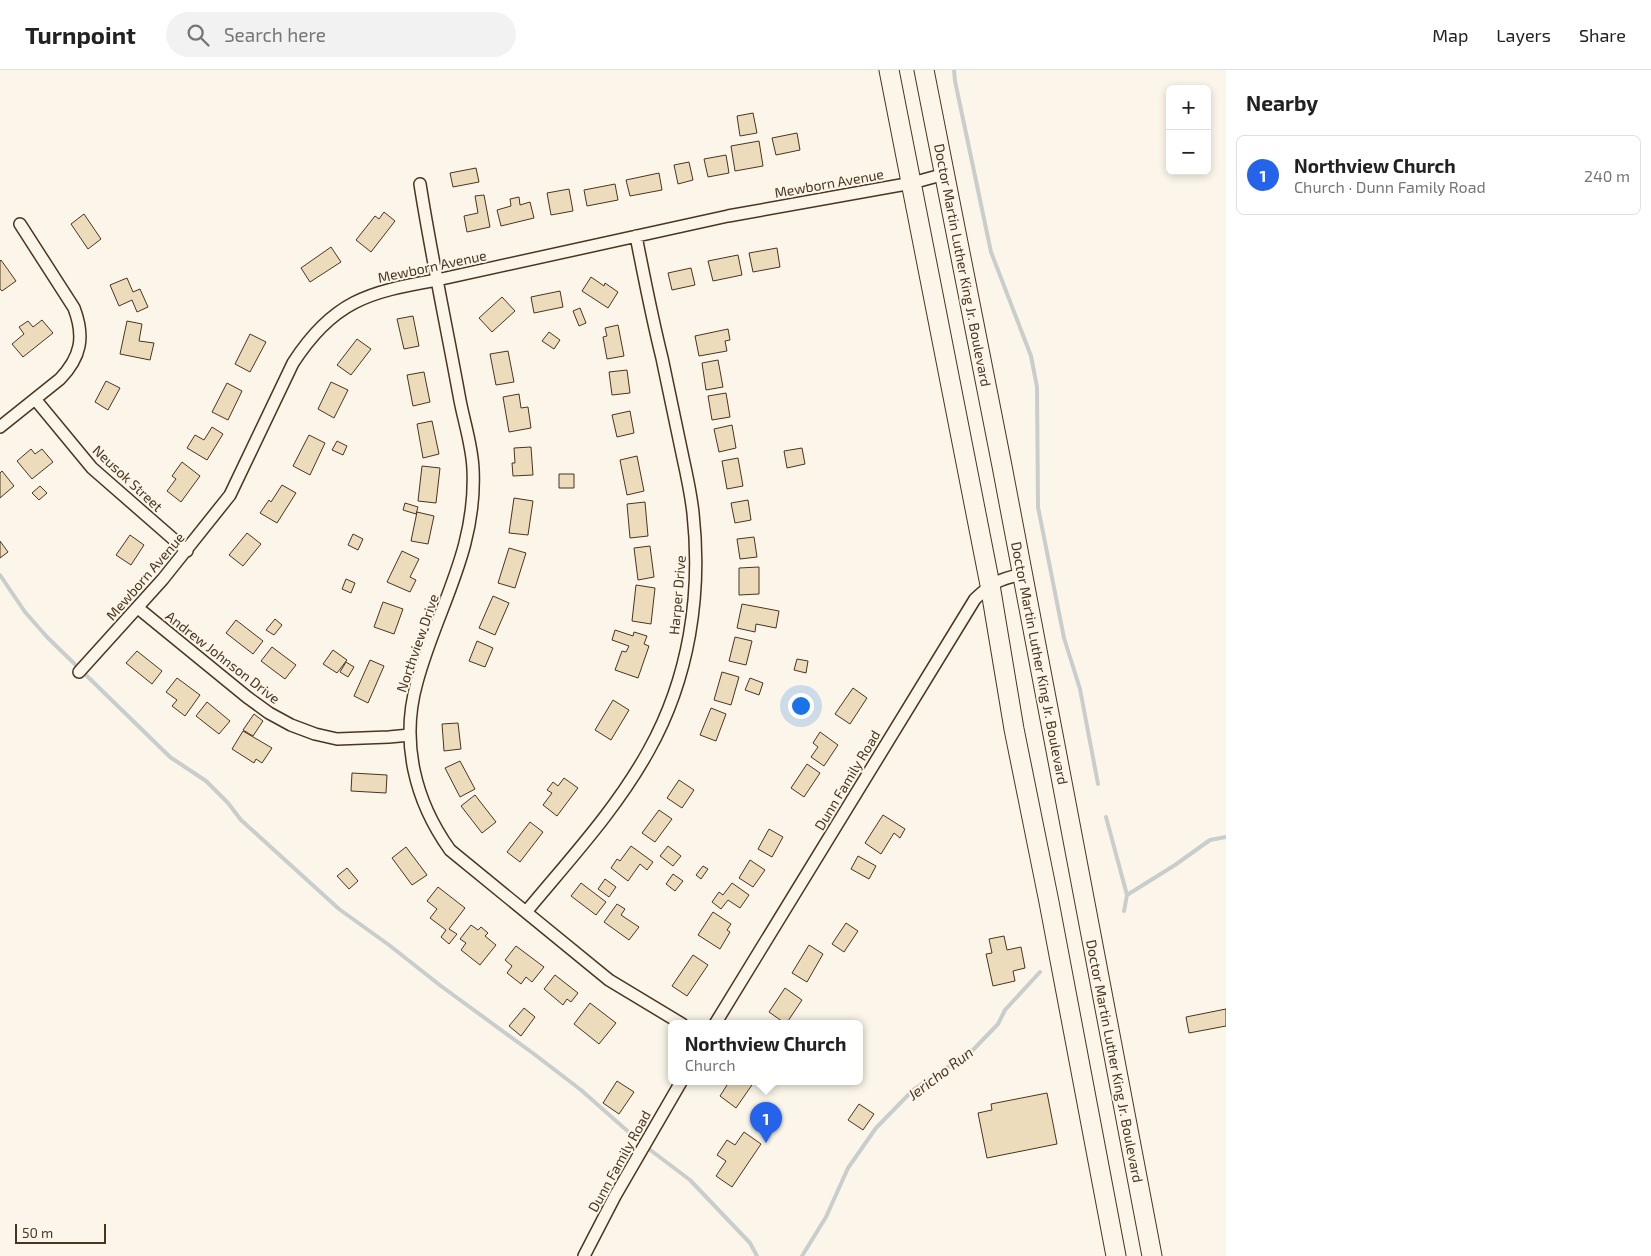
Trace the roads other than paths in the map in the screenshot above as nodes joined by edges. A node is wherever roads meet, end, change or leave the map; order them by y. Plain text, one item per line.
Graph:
1 (889, 70) edge
2 (924, 70) edge
3 (945, 174) junction
4 (912, 183) junction
5 (420, 184) dead end
6 (20, 224) dead end
7 (636, 236) junction
8 (437, 280) junction
9 (35, 399) junction
10 (0, 427) edge
11 (187, 551) junction
12 (1023, 574) junction
13 (990, 585) junction
14 (138, 608) junction
15 (79, 672) dead end
16 (410, 735) junction
17 (526, 912) junction
18 (675, 1020) edge
19 (717, 1020) edge
20 (679, 1085) edge
21 (584, 1256) edge
22 (1116, 1256) edge
23 (1152, 1256) edge

1 - 4 highway
2 - 3 highway, Doctor Martin Luther King Jr. Boulevard
3 - 4 street, Mewborn Avenue
3 - 12 highway, Doctor Martin Luther King Jr. Boulevard
4 - 7 street, Mewborn Avenue
4 - 13 highway
5 - 8 street, Northview Drive
6 - 9 street
7 - 8 street, Mewborn Avenue
7 - 17 street, Harper Drive
8 - 11 street, Mewborn Avenue
8 - 16 street, Northview Drive
9 - 10 street
9 - 11 street, Neusok Street
11 - 14 street, Mewborn Avenue
12 - 13 street, Dunn Family Road
12 - 23 highway, Doctor Martin Luther King Jr. Boulevard
13 - 19 street, Dunn Family Road
13 - 22 highway
14 - 15 street, Mewborn Avenue
14 - 16 street, Andrew Johnson Drive
16 - 17 street, Northview Drive
17 - 18 street, Northview Drive
20 - 21 street, Dunn Family Road

